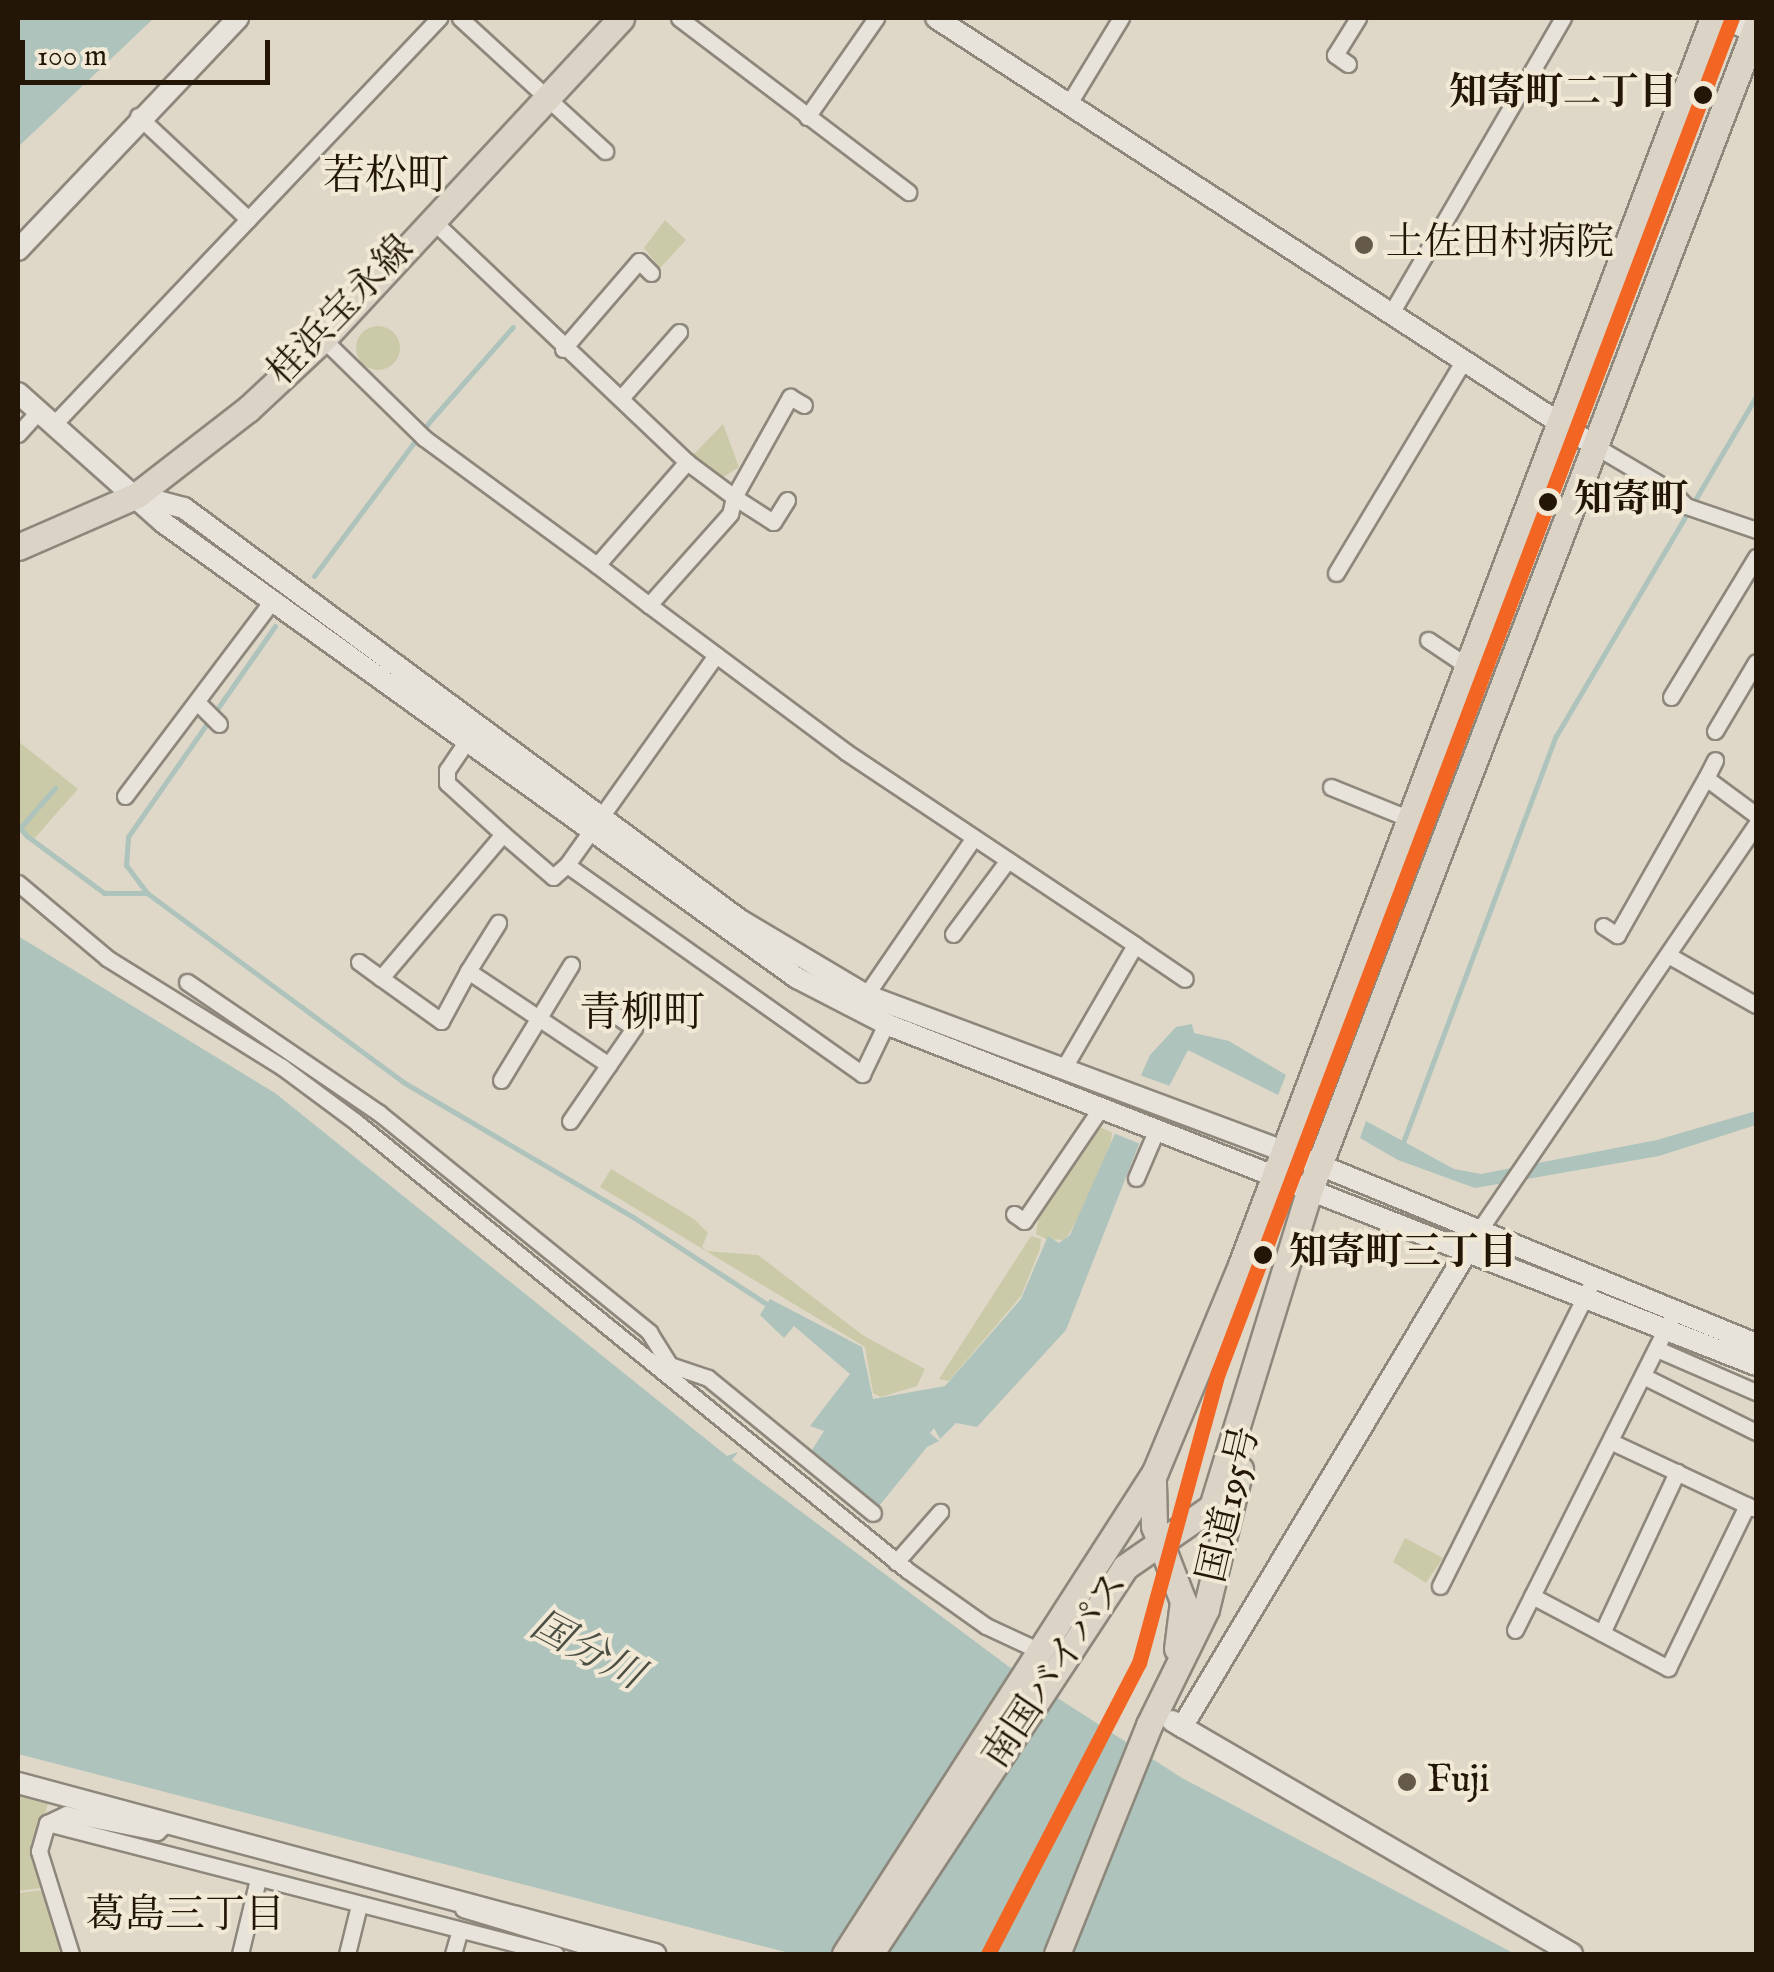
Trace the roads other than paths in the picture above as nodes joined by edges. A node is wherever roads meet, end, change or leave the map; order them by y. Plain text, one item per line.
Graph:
1 (238, 18) edge
2 (439, 18) edge
3 (460, 18) edge
4 (621, 18) edge
5 (679, 18) edge
6 (876, 18) edge
7 (936, 18) edge
8 (1121, 18) edge
9 (1358, 18) edge
10 (1563, 18) edge
11 (1716, 18) edge
12 (965, 25) edge
13 (1756, 30) edge
14 (1348, 64) dead end
15 (550, 96) junction
16 (1068, 105) junction
17 (138, 116) junction
18 (807, 116) junction
19 (605, 150) dead end
20 (908, 192) dead end
21 (248, 219) junction
22 (431, 219) junction
23 (18, 250) edge
24 (651, 273) dead end
25 (1390, 315) junction
26 (680, 332) dead end
27 (323, 339) junction
28 (564, 348) junction
29 (1463, 362) junction
30 (18, 393) edge
31 (621, 398) junction
32 (804, 405) dead end
33 (47, 418) junction
34 (1560, 424) junction
35 (18, 434) edge
36 (1595, 446) junction
37 (687, 462) junction
38 (137, 495) junction
39 (734, 497) junction
40 (787, 500) dead end
41 (1756, 530) edge
42 (18, 548) edge
43 (1756, 557) edge
44 (597, 566) junction
45 (1336, 573) dead end
46 (272, 600) junction
47 (649, 605) junction
48 (1428, 640) dead end
49 (716, 654) junction
50 (1756, 662) edge
51 (1468, 666) junction
52 (1671, 697) dead end
53 (197, 702) junction
54 (219, 724) dead end
55 (1715, 731) dead end
56 (468, 739) junction
57 (1715, 760) dead end
58 (1706, 778) junction
59 (1331, 787) dead end
60 (126, 796) dead end
61 (1756, 815) edge
62 (1410, 819) junction
63 (594, 823) junction
64 (1756, 824) edge
65 (503, 834) junction
66 (974, 837) junction
67 (1008, 860) junction
68 (567, 865) junction
69 (18, 883) edge
70 (498, 923) dead end
71 (1603, 926) dead end
72 (953, 934) dead end
73 (1134, 945) junction
74 (1668, 955) junction
75 (359, 962) dead end
76 (571, 965) dead end
77 (468, 971) junction
78 (381, 978) junction
79 (1185, 979) dead end
80 (187, 982) dead end
81 (866, 995) junction
82 (1756, 1004) edge
83 (617, 1016) dead end
84 (538, 1018) junction
85 (886, 1024) junction
86 (608, 1065) junction
87 (1062, 1069) junction
88 (501, 1080) dead end
89 (1104, 1110) junction
90 (570, 1120) dead end
91 (1154, 1130) junction
92 (1283, 1150) junction
93 (1273, 1175) junction
94 (1315, 1177) junction
95 (1136, 1178) dead end
96 (1014, 1214) dead end
97 (1473, 1240) junction
98 (1278, 1288) junction
99 (1588, 1288) junction
100 (1665, 1330) junction
101 (1756, 1344) edge
102 (1756, 1364) edge
103 (666, 1369) junction
104 (1645, 1377) junction
105 (1756, 1392) edge
106 (1756, 1432) edge
107 (1612, 1442) junction
108 (1155, 1472) junction
109 (1677, 1472) junction
110 (1752, 1507) edge
111 (940, 1512) dead end
112 (873, 1513) dead end
113 (1159, 1544) junction
114 (896, 1562) junction
115 (1440, 1586) dead end
116 (1532, 1596) junction
117 (1515, 1630) dead end
118 (1602, 1634) junction
119 (1044, 1662) junction
120 (1152, 1718) junction
121 (1182, 1728) junction
122 (18, 1782) edge
123 (48, 1823) junction
124 (167, 1823) junction
125 (258, 1879) junction
126 (437, 1896) junction
127 (359, 1905) junction
128 (460, 1930) junction
129 (561, 1951) edge
130 (72, 1954) edge
131 (240, 1954) edge
132 (346, 1954) edge
133 (453, 1954) edge
134 (612, 1954) edge
135 (653, 1954) edge
136 (845, 1954) edge
137 (870, 1954) edge
138 (1057, 1954) edge
139 (1572, 1954) edge

1 - 17 street
2 - 21 street
3 - 15 street
4 - 15 main road, 桂浜宝永線
5 - 18 street
6 - 18 street
7 - 12 street
8 - 16 street
9 - 14 street
10 - 25 street
11 - 13 street
11 - 34 main road, 南国バイパス
12 - 16 street
13 - 36 main road
15 - 19 street
15 - 22 main road, 桂浜宝永線
16 - 25 street
17 - 21 street
17 - 23 street
18 - 20 street
21 - 33 street
22 - 27 main road, 桂浜宝永線
22 - 28 street
24 - 28 street
25 - 29 street
26 - 31 street
27 - 38 main road, 桂浜宝永線
27 - 44 street
28 - 31 street
29 - 34 street
29 - 45 street
30 - 33 street
31 - 37 street
32 - 39 street
33 - 35 street
33 - 38 street
34 - 36 street
34 - 51 main road, 南国バイパス
36 - 41 street
36 - 94 main road
37 - 39 street
37 - 44 street
38 - 42 main road, 桂浜宝永線
38 - 46 street
38 - 63 street
39 - 40 street
39 - 47 street
43 - 52 street
44 - 47 street
46 - 53 street
46 - 56 street
47 - 49 street
48 - 51 street
49 - 63 street
49 - 66 street
50 - 55 street
51 - 62 main road, 南国バイパス
53 - 54 street
53 - 60 street
56 - 63 street
56 - 65 street
57 - 58 street
58 - 61 street
58 - 71 street
59 - 62 street
62 - 92 main road, 南国バイパス
63 - 68 street
63 - 81 street
63 - 85 street
64 - 74 street
65 - 68 street
65 - 78 street
66 - 67 street
66 - 81 street
67 - 72 street
67 - 73 street
68 - 85 street
69 - 103 street
70 - 77 street
73 - 79 street
73 - 87 street
74 - 82 street
74 - 97 street
75 - 78 street
76 - 84 street
77 - 78 street
77 - 84 street
80 - 103 street
81 - 87 street
83 - 86 street
84 - 86 street
84 - 88 street
85 - 89 street
86 - 90 street
87 - 92 street
89 - 91 street
89 - 96 street
91 - 93 street
91 - 95 street
92 - 93 main road, 南国バイパス
92 - 94 street
93 - 94 street
93 - 108 main road, 南国バイパス
94 - 97 street
94 - 98 main road
97 - 99 street
97 - 121 street
98 - 113 main road, 南国バイパス
98 - 120 main road, 国道195号
99 - 100 street
99 - 115 street
100 - 101 street
100 - 102 street
100 - 104 street
100 - 105 street
103 - 112 street
103 - 114 street
104 - 106 street
104 - 107 street
107 - 109 street
107 - 116 street
108 - 113 main road, 国道195号
108 - 119 main road, 南国バイパス
109 - 110 street
109 - 118 street
110 - 118 street
111 - 114 street
113 - 119 main road, 南国バイパス
113 - 120 main road, 国道195号
114 - 119 street
116 - 117 street
116 - 118 street
119 - 136 main road, 南国バイパス
119 - 137 main road, 南国バイパス
120 - 121 street
120 - 138 main road, 国道195号
121 - 139 street
122 - 124 street
123 - 124 street
123 - 125 street
123 - 130 street
124 - 126 street
125 - 127 street
125 - 131 street
126 - 129 street
126 - 135 street
127 - 128 street
127 - 132 street
128 - 129 street
128 - 133 street
129 - 134 street

